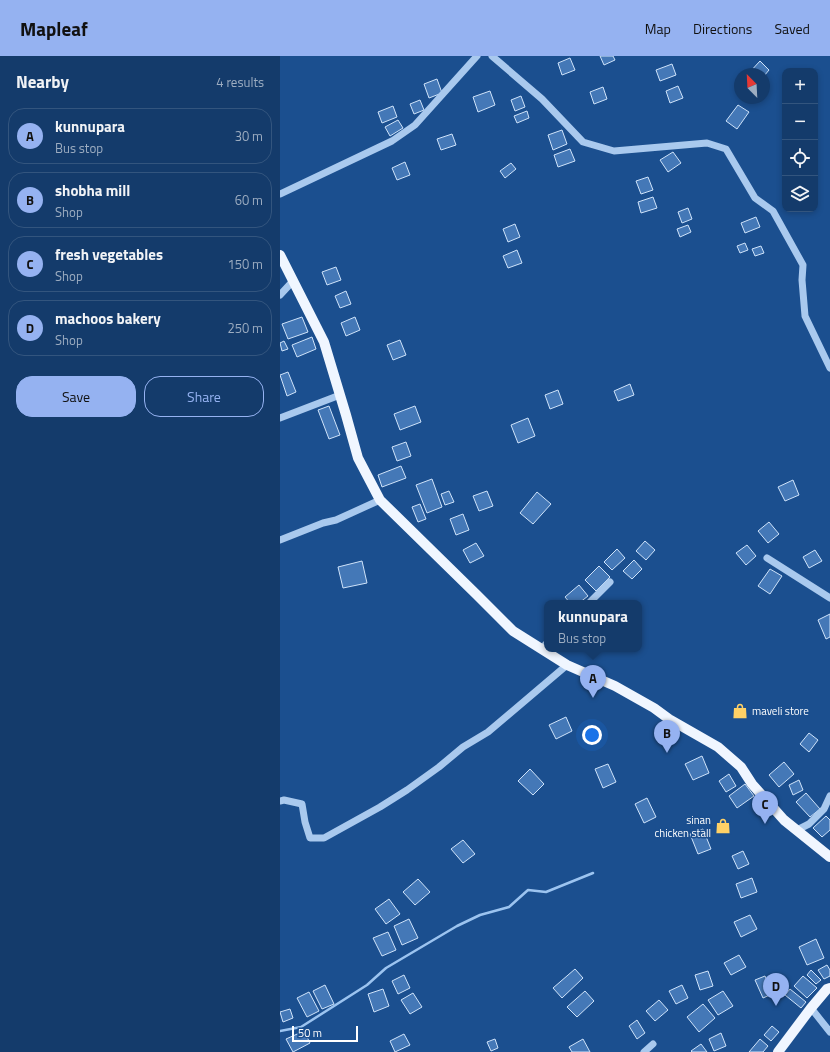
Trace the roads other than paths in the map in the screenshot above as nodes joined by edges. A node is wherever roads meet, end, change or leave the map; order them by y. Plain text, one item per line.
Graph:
1 (477, 56) edge
2 (492, 56) edge
3 (280, 194) edge
4 (280, 256) edge
5 (293, 281) junction
6 (280, 295) edge
7 (830, 368) edge
8 (340, 395) junction
9 (280, 418) edge
10 (380, 500) junction
11 (280, 540) edge
12 (767, 558) dead end
13 (610, 582) dead end
14 (830, 598) edge
15 (592, 600) edge
16 (544, 646) edge
17 (551, 652) edge
18 (567, 665) junction
19 (830, 796) edge
20 (280, 801) edge
21 (797, 830) junction
22 (830, 857) edge
23 (830, 988) edge
24 (811, 1008) junction
25 (830, 1032) edge
26 (653, 1044) dead end
27 (644, 1052) edge
28 (778, 1052) edge

1 - 3 street
2 - 7 street
4 - 5 main road
5 - 6 street
5 - 8 main road
8 - 9 street
8 - 10 main road
10 - 11 street
10 - 16 main road
12 - 14 street
13 - 15 street
17 - 18 main road
18 - 20 street
18 - 21 main road
19 - 21 street
21 - 22 main road
23 - 24 main road
24 - 25 street
24 - 28 main road
26 - 27 street

